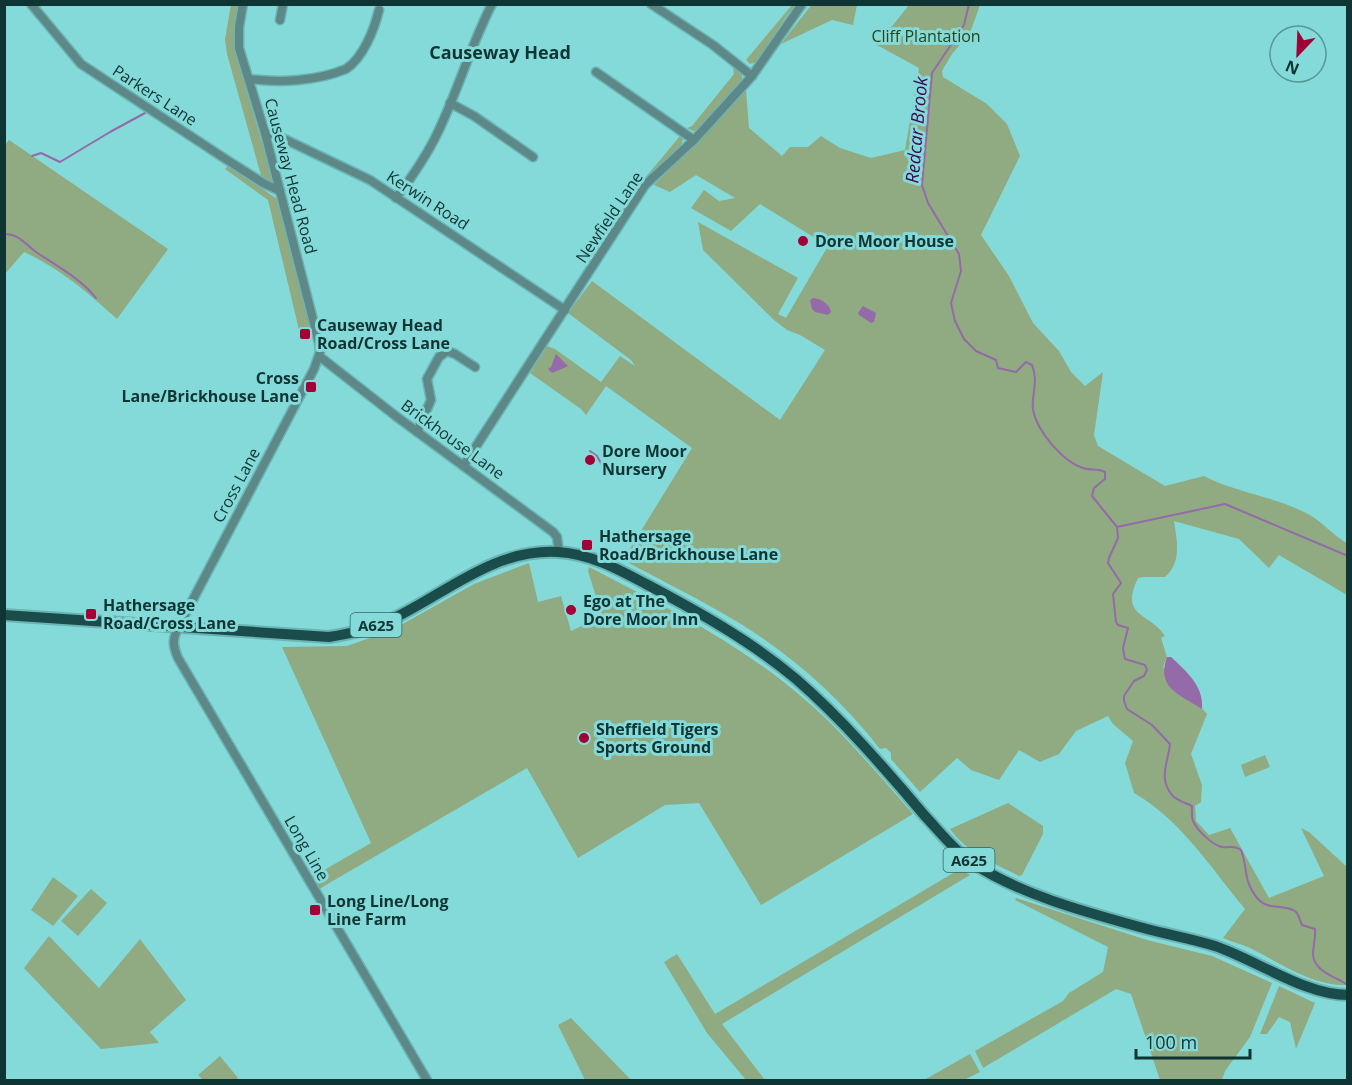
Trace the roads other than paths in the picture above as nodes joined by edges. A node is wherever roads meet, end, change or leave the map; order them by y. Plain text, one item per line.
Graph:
1 (31, 4) edge
2 (243, 4) edge
3 (283, 4) edge
4 (492, 4) edge
5 (651, 4) edge
6 (802, 4) edge
7 (379, 10) dead end
8 (280, 20) dead end
9 (596, 72) dead end
10 (752, 76) junction
11 (249, 79) junction
12 (450, 103) junction
13 (265, 133) junction
14 (694, 140) junction
15 (533, 158) dead end
16 (280, 191) junction
17 (396, 198) junction
18 (565, 310) junction
19 (319, 356) junction
20 (475, 367) dead end
21 (417, 432) junction
22 (464, 465) junction
23 (559, 552) junction
24 (4, 615) edge
25 (178, 628) junction
26 (1347, 995) edge
27 (427, 1080) edge

1 - 16 street, Parkers Lane
2 - 11 street, Causeway Head Road
3 - 8 street
4 - 12 street
5 - 10 street
6 - 10 street, Newfield Lane
7 - 11 street
9 - 14 street
10 - 14 street, Newfield Lane
11 - 13 street, Causeway Head Road
12 - 15 street
12 - 17 street
13 - 16 street, Causeway Head Road
13 - 17 street, Kerwin Road
14 - 18 street, Newfield Lane
16 - 19 street, Causeway Head Road
17 - 18 street, Kerwin Road
18 - 22 street, Newfield Lane
19 - 21 street, Brickhouse Lane
19 - 25 street, Cross Lane
20 - 21 street
21 - 22 street, Brickhouse Lane
22 - 23 street, Brickhouse Lane
23 - 25 main road, A625
23 - 26 main road, A625
24 - 25 main road, A625
25 - 27 street, Long Line

